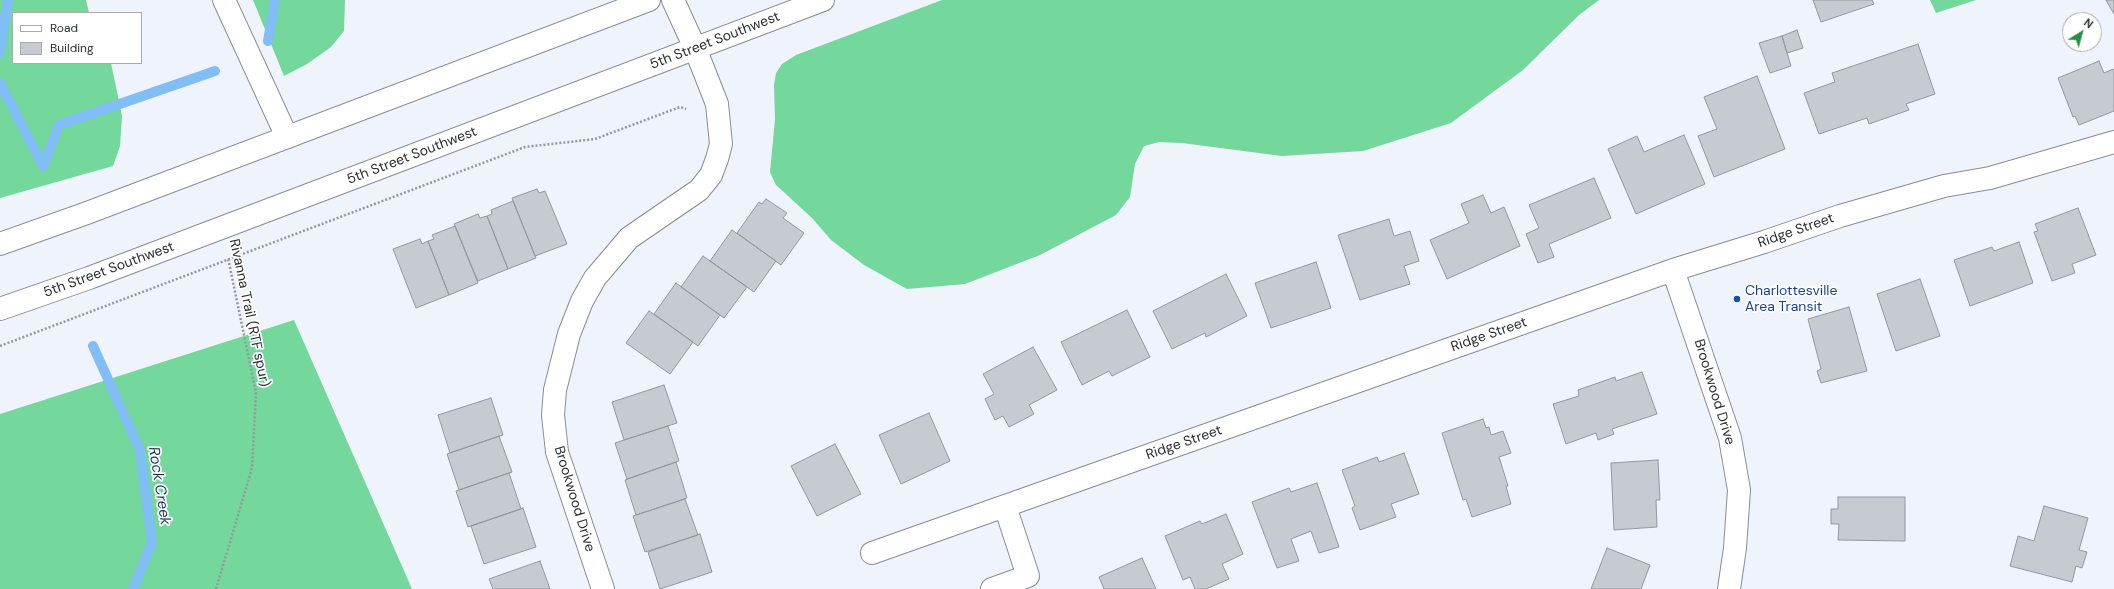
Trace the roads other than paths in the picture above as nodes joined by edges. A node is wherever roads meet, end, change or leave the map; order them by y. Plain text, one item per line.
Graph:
1 (224, 0) edge
2 (650, 0) edge
3 (673, 0) edge
4 (823, 0) edge
5 (695, 48) junction
6 (288, 137) junction
7 (2114, 142) edge
8 (0, 244) edge
9 (1673, 270) junction
10 (0, 309) edge
11 (1005, 506) junction
12 (872, 554) dead end
13 (603, 589) edge
14 (992, 589) edge
15 (1729, 589) edge

1 - 6 street
2 - 6 street
3 - 5 street, Brookwood Drive
4 - 5 street, 5th Street Southwest
5 - 10 street, 5th Street Southwest
5 - 13 street, Brookwood Drive
6 - 8 street
7 - 9 street, Ridge Street
9 - 11 street, Ridge Street
9 - 15 street, Brookwood Drive
11 - 12 street, Ridge Street
11 - 14 street

